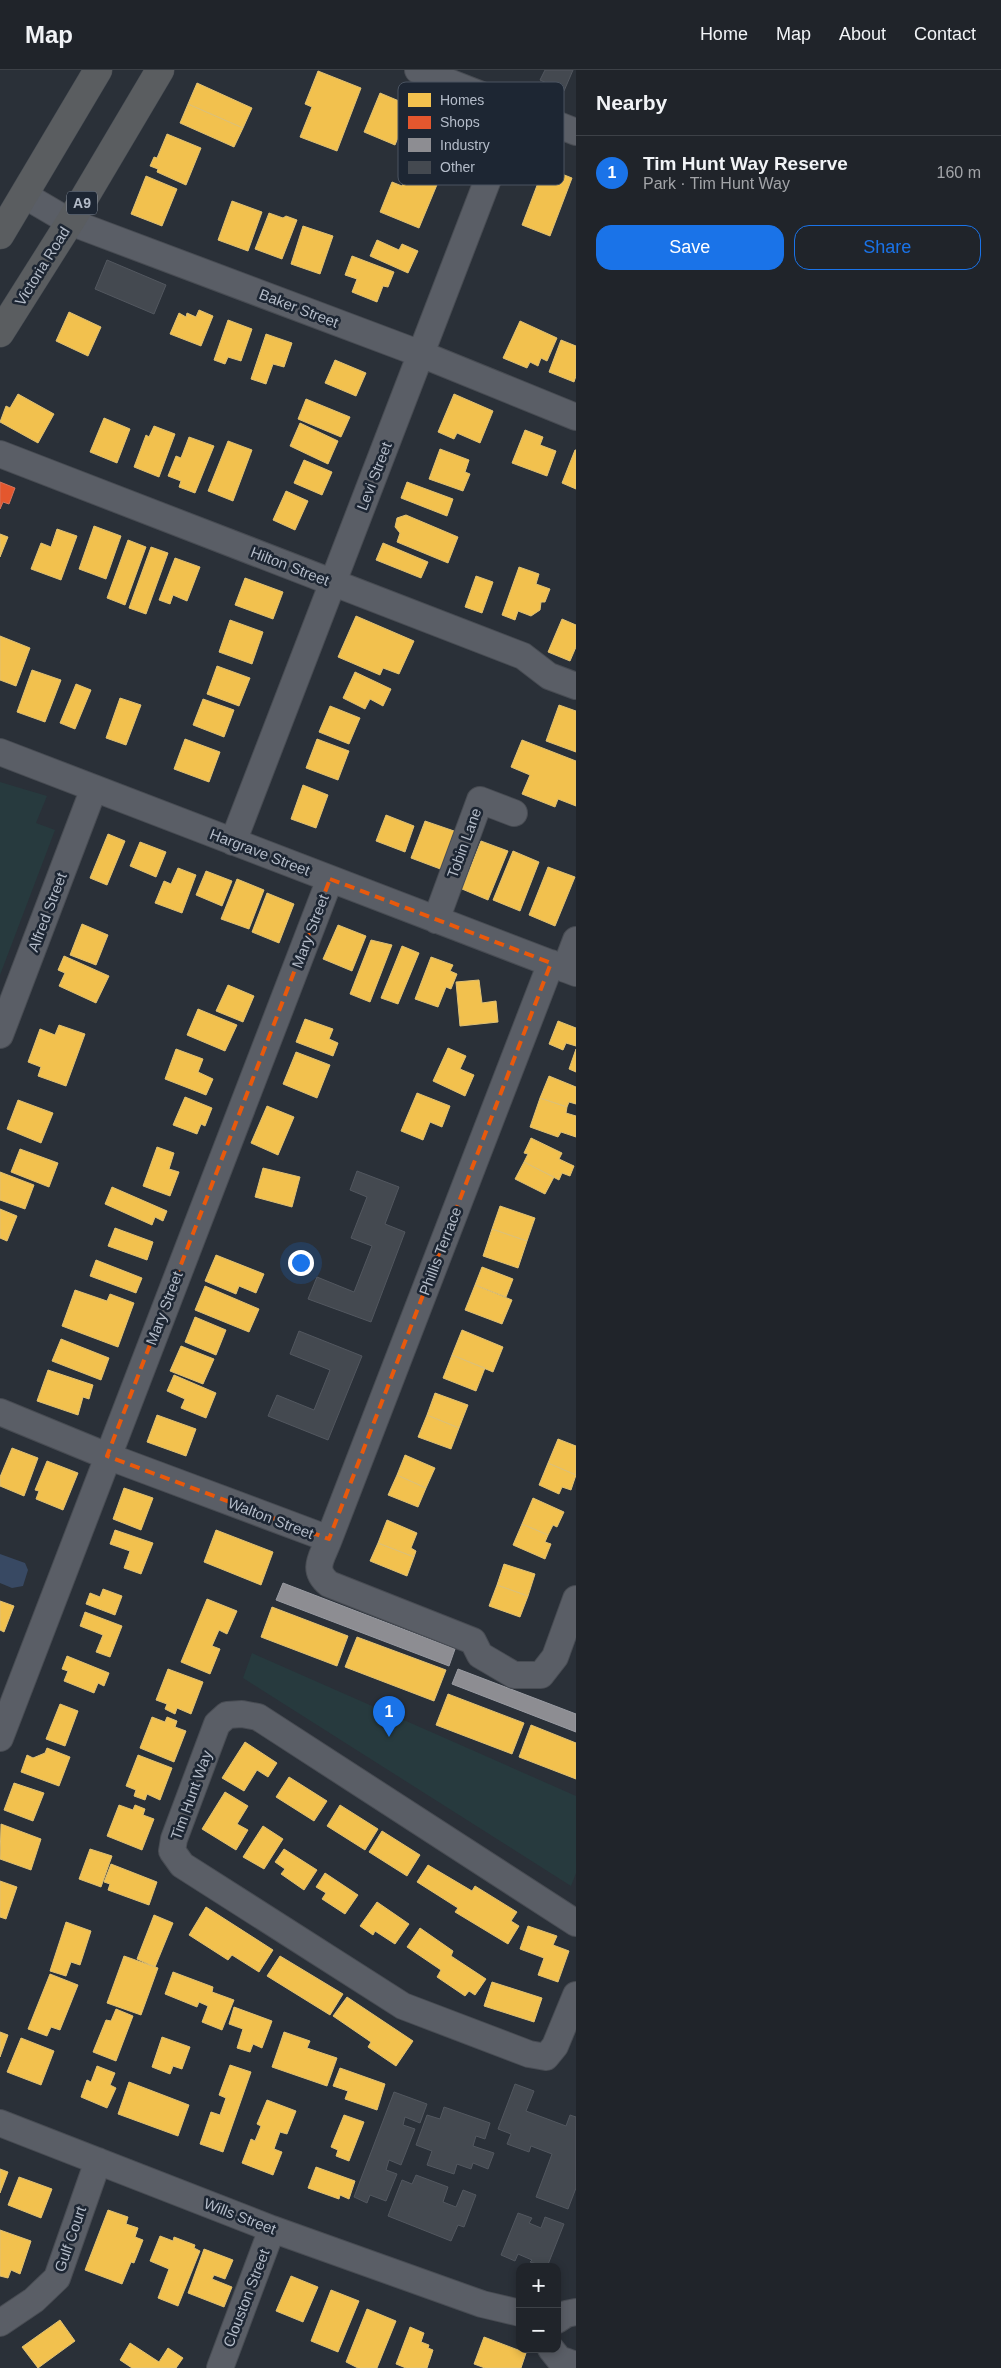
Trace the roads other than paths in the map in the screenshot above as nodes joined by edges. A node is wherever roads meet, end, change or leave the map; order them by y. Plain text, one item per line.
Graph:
1 (98, 70) edge
2 (160, 70) edge
3 (418, 70) edge
4 (448, 82) edge
5 (564, 127) edge
6 (576, 132) edge
7 (486, 185) edge
8 (24, 196) junction
9 (70, 222) junction
10 (0, 235) edge
11 (0, 333) edge
12 (421, 354) junction
13 (576, 417) edge
14 (0, 454) edge
15 (333, 583) junction
16 (576, 686) edge
17 (0, 752) edge
18 (94, 788) junction
19 (514, 813) dead end
20 (233, 842) junction
21 (330, 880) junction
22 (436, 920) junction
23 (576, 940) edge
24 (564, 968) edge
25 (0, 1035) edge
26 (0, 1412) edge
27 (107, 1456) junction
28 (329, 1539) junction
29 (576, 1599) edge
30 (0, 1738) edge
31 (576, 1923) edge
32 (576, 1995) edge
33 (0, 2123) edge
34 (98, 2161) junction
35 (272, 2228) junction
36 (482, 2304) junction
37 (516, 2312) edge
38 (0, 2323) edge
39 (516, 2324) edge
40 (220, 2368) edge

1 - 8 highway
2 - 9 highway, Victoria Road / A9
3 - 4 street
5 - 6 street
7 - 12 street, Levi Street
8 - 9 street, Baker Street
8 - 10 highway
9 - 11 highway, Victoria Road / A9
9 - 12 street, Baker Street
12 - 13 street, Baker Street
12 - 15 street, Levi Street
14 - 15 street, Hilton Street
15 - 16 street, Hilton Street
15 - 20 street, Levi Street
17 - 18 street, Hargrave Street
18 - 20 street, Hargrave Street
18 - 25 street, Alfred Street
19 - 22 street, Tobin Lane
20 - 21 street, Hargrave Street
21 - 22 street, Hargrave Street
21 - 27 street, Mary Street
22 - 24 street, Hargrave Street
23 - 24 street, Phillis Terrace
24 - 28 street, Phillis Terrace
26 - 27 street, Walton Street
27 - 28 street, Walton Street
27 - 30 street, Mary Street
28 - 29 street, Walton Street
31 - 32 street, Tim Hunt Way
33 - 34 street, Wills Street
34 - 35 street, Wills Street
34 - 38 street, Gulf Court
35 - 36 street, Wills Street
35 - 40 street, Clouston Street
36 - 37 street, Wills Street
36 - 39 street, Wills Street

